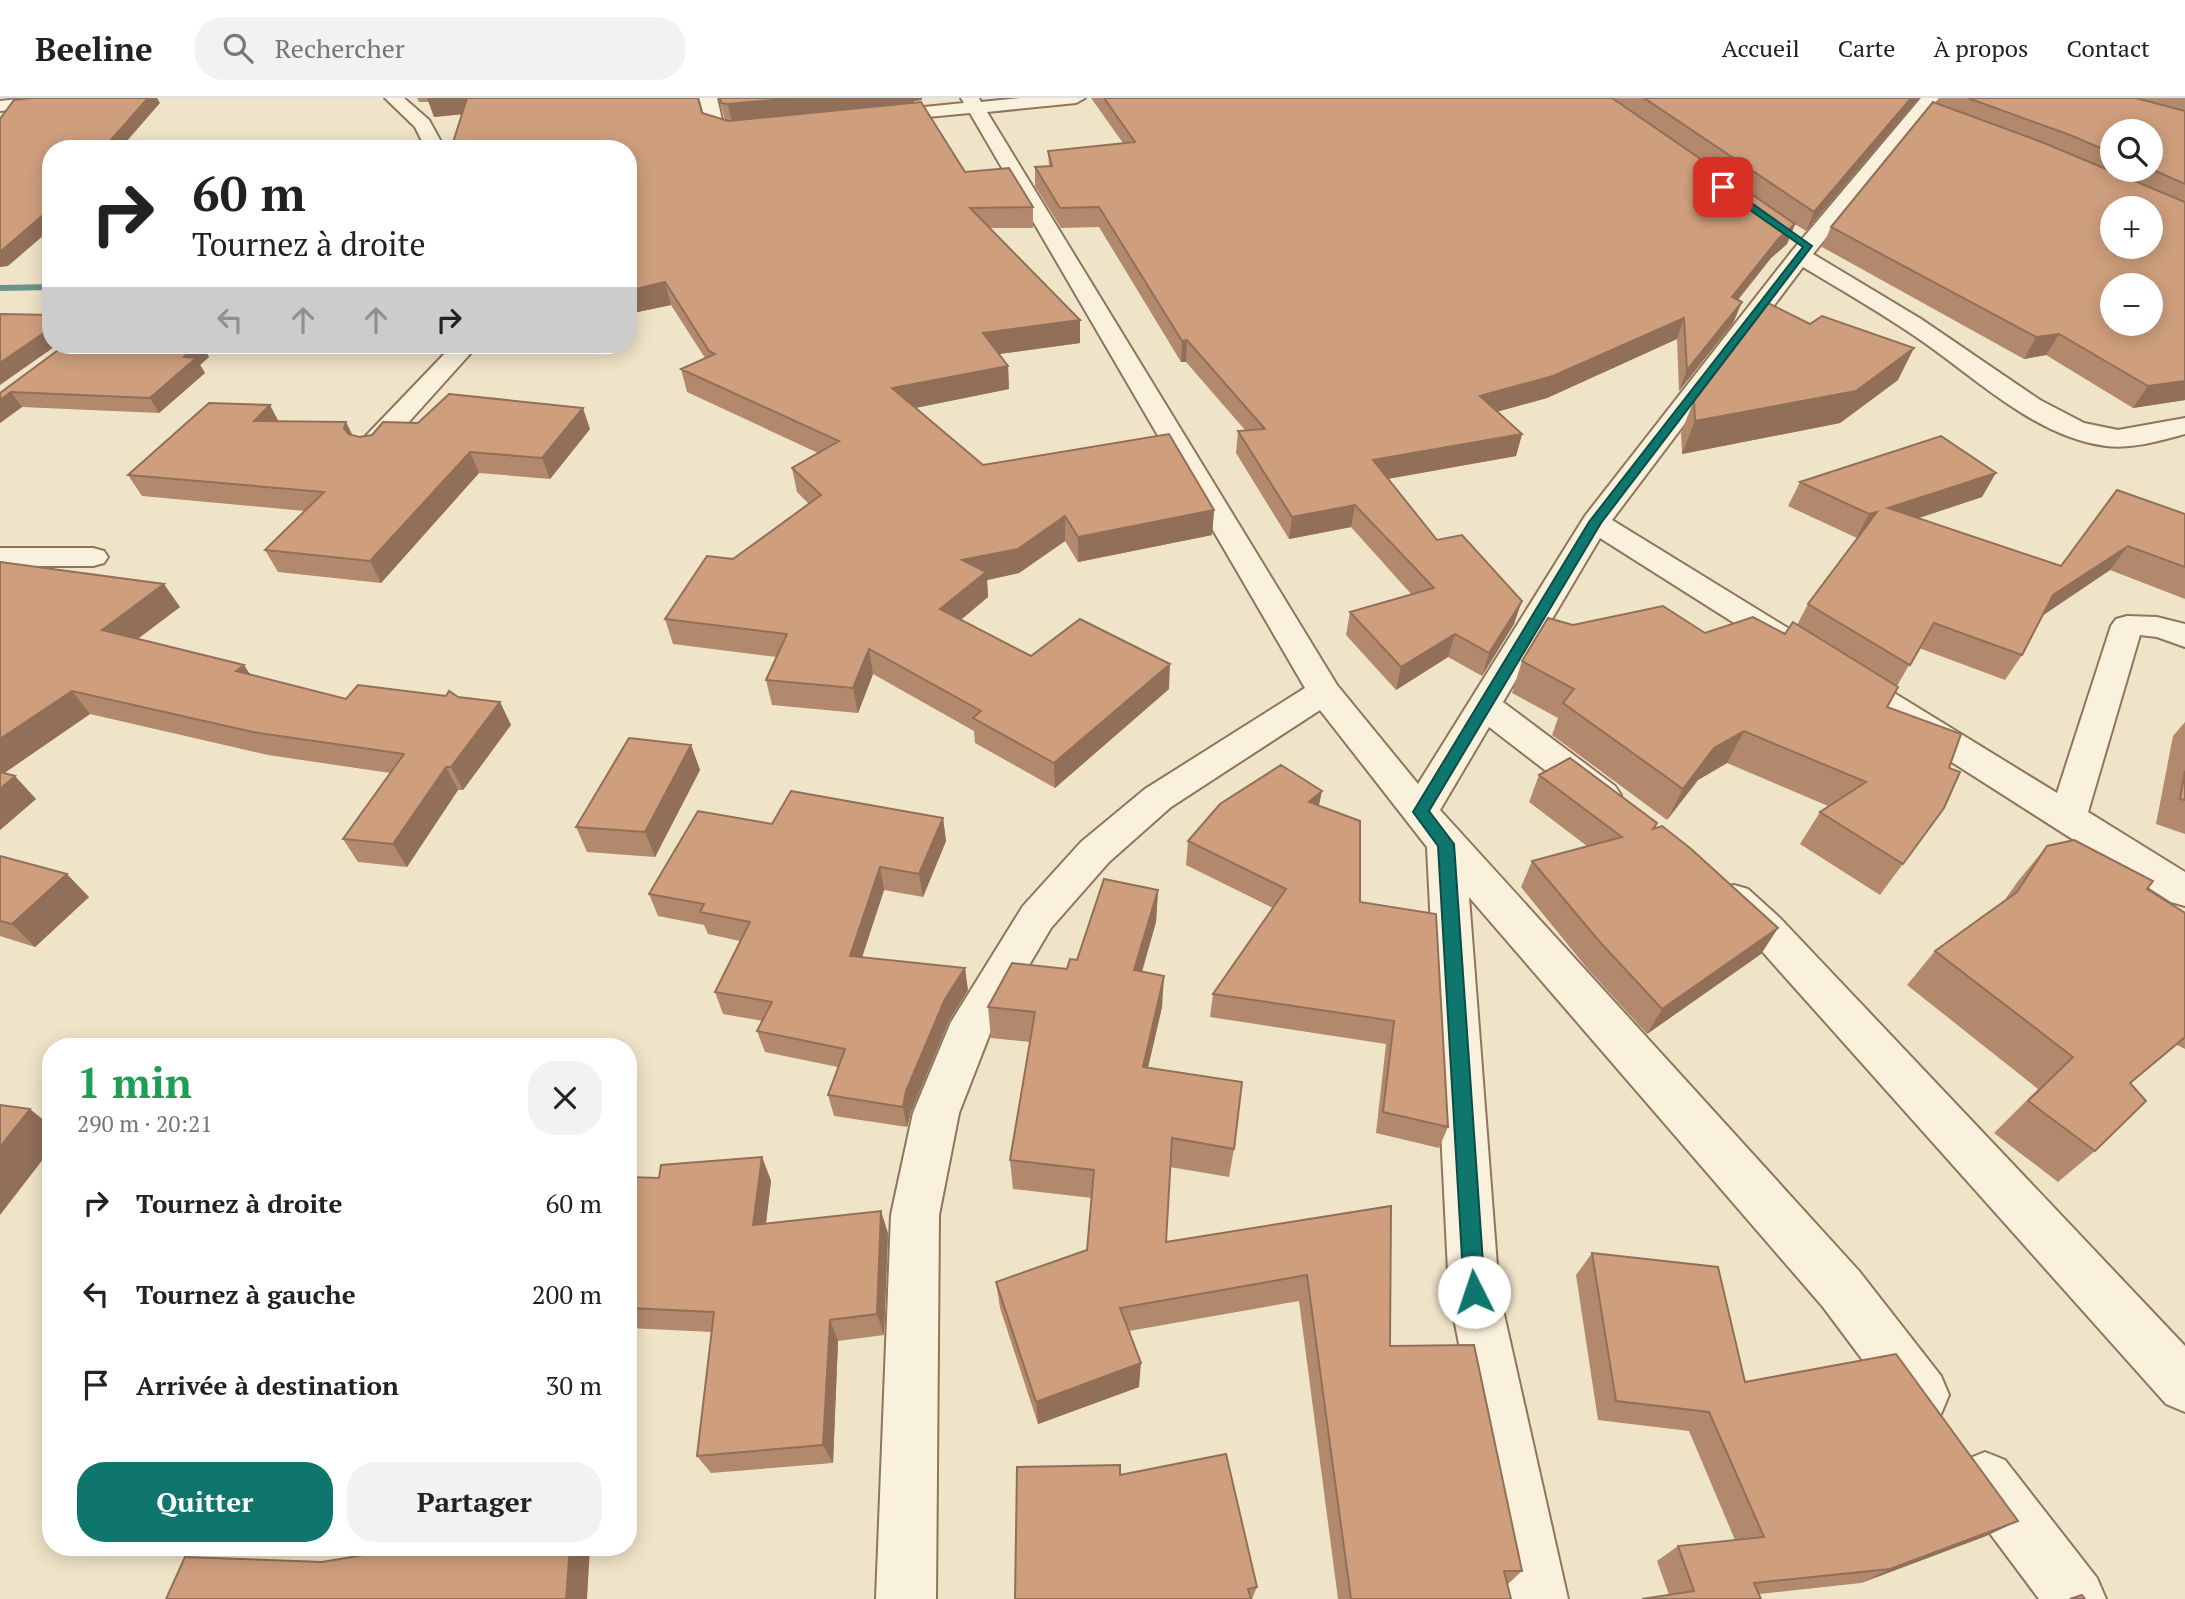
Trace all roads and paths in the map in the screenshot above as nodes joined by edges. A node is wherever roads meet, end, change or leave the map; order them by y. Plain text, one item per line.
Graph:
1 (80, 98) edge
2 (394, 98) edge
3 (708, 98) edge
4 (1076, 98) edge
5 (972, 102) edge
6 (0, 106) edge
7 (1928, 108) edge
8 (853, 119) edge
9 (772, 128) edge
10 (431, 140) edge
11 (1802, 247) junction
12 (458, 354) edge
13 (2185, 426) edge
14 (370, 448) edge
15 (1595, 522) junction
16 (0, 557) edge
17 (93, 557) dead end
18 (2185, 637) edge
19 (1324, 692) junction
20 (1485, 706) junction
21 (2068, 818) junction
22 (1637, 822) edge
23 (1433, 828) junction
24 (1703, 871) edge
25 (2185, 891) edge
26 (2185, 1385) edge
27 (906, 1599) edge
28 (1538, 1599) edge
29 (2076, 1599) edge

1 - 6 street
2 - 10 street
3 - 9 street
4 - 5 street
5 - 8 street
5 - 19 street
7 - 11 street
11 - 13 street
11 - 15 street
12 - 14 street
15 - 20 street
15 - 21 street
16 - 17 street
18 - 21 street
19 - 23 street
19 - 27 street
20 - 22 street
20 - 23 street
21 - 25 street
23 - 28 street
23 - 29 street
24 - 26 street

